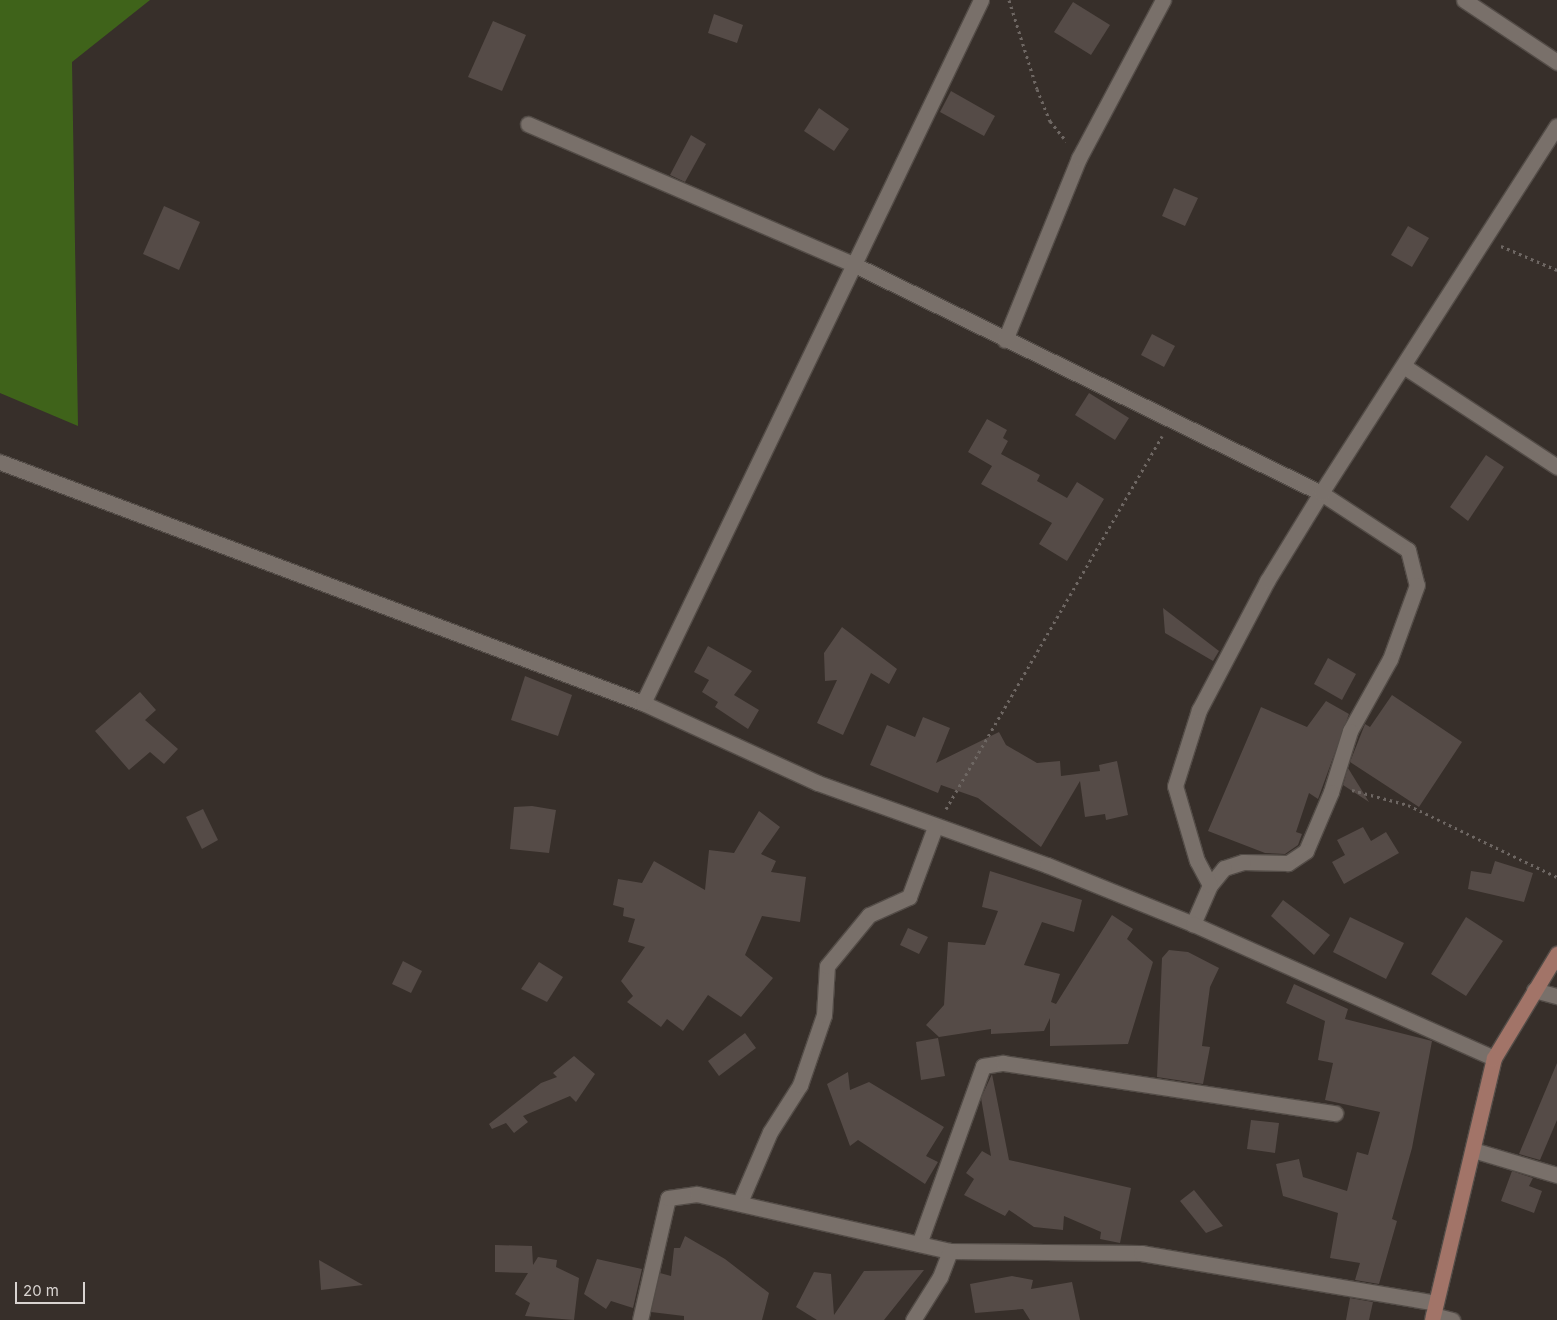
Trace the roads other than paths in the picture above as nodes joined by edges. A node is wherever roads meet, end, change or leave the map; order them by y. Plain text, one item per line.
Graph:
1 (981, 0) edge
2 (1163, 0) edge
3 (1464, 0) edge
4 (1557, 62) edge
5 (528, 124) dead end
6 (1557, 126) edge
7 (855, 265) junction
8 (1005, 340) junction
9 (1406, 367) junction
10 (0, 462) edge
11 (1557, 467) edge
12 (1321, 493) junction
13 (643, 703) junction
14 (935, 827) junction
15 (1210, 885) junction
16 (1193, 924) junction
17 (1557, 954) edge
18 (1534, 990) junction
19 (1557, 996) edge
20 (1494, 1058) junction
21 (1335, 1113) dead end
22 (1473, 1150) junction
23 (1557, 1175) edge
24 (740, 1202) junction
25 (919, 1244) junction
26 (950, 1251) junction
27 (1433, 1313) edge
28 (640, 1320) edge
29 (913, 1320) edge
30 (1452, 1320) edge

1 - 7 street
2 - 8 street
3 - 4 street
5 - 7 street
6 - 9 street
7 - 8 street
7 - 13 street
8 - 12 street
9 - 11 street
9 - 12 street
10 - 13 street
12 - 15 street
12 - 15 street
13 - 14 street
14 - 16 street
14 - 24 street
15 - 16 street
16 - 20 street
17 - 18 main road
18 - 19 street
18 - 20 main road
20 - 22 main road
21 - 25 street
22 - 23 street
22 - 27 main road
24 - 25 street
24 - 28 street
25 - 26 street
26 - 27 street
26 - 29 street
27 - 30 street

